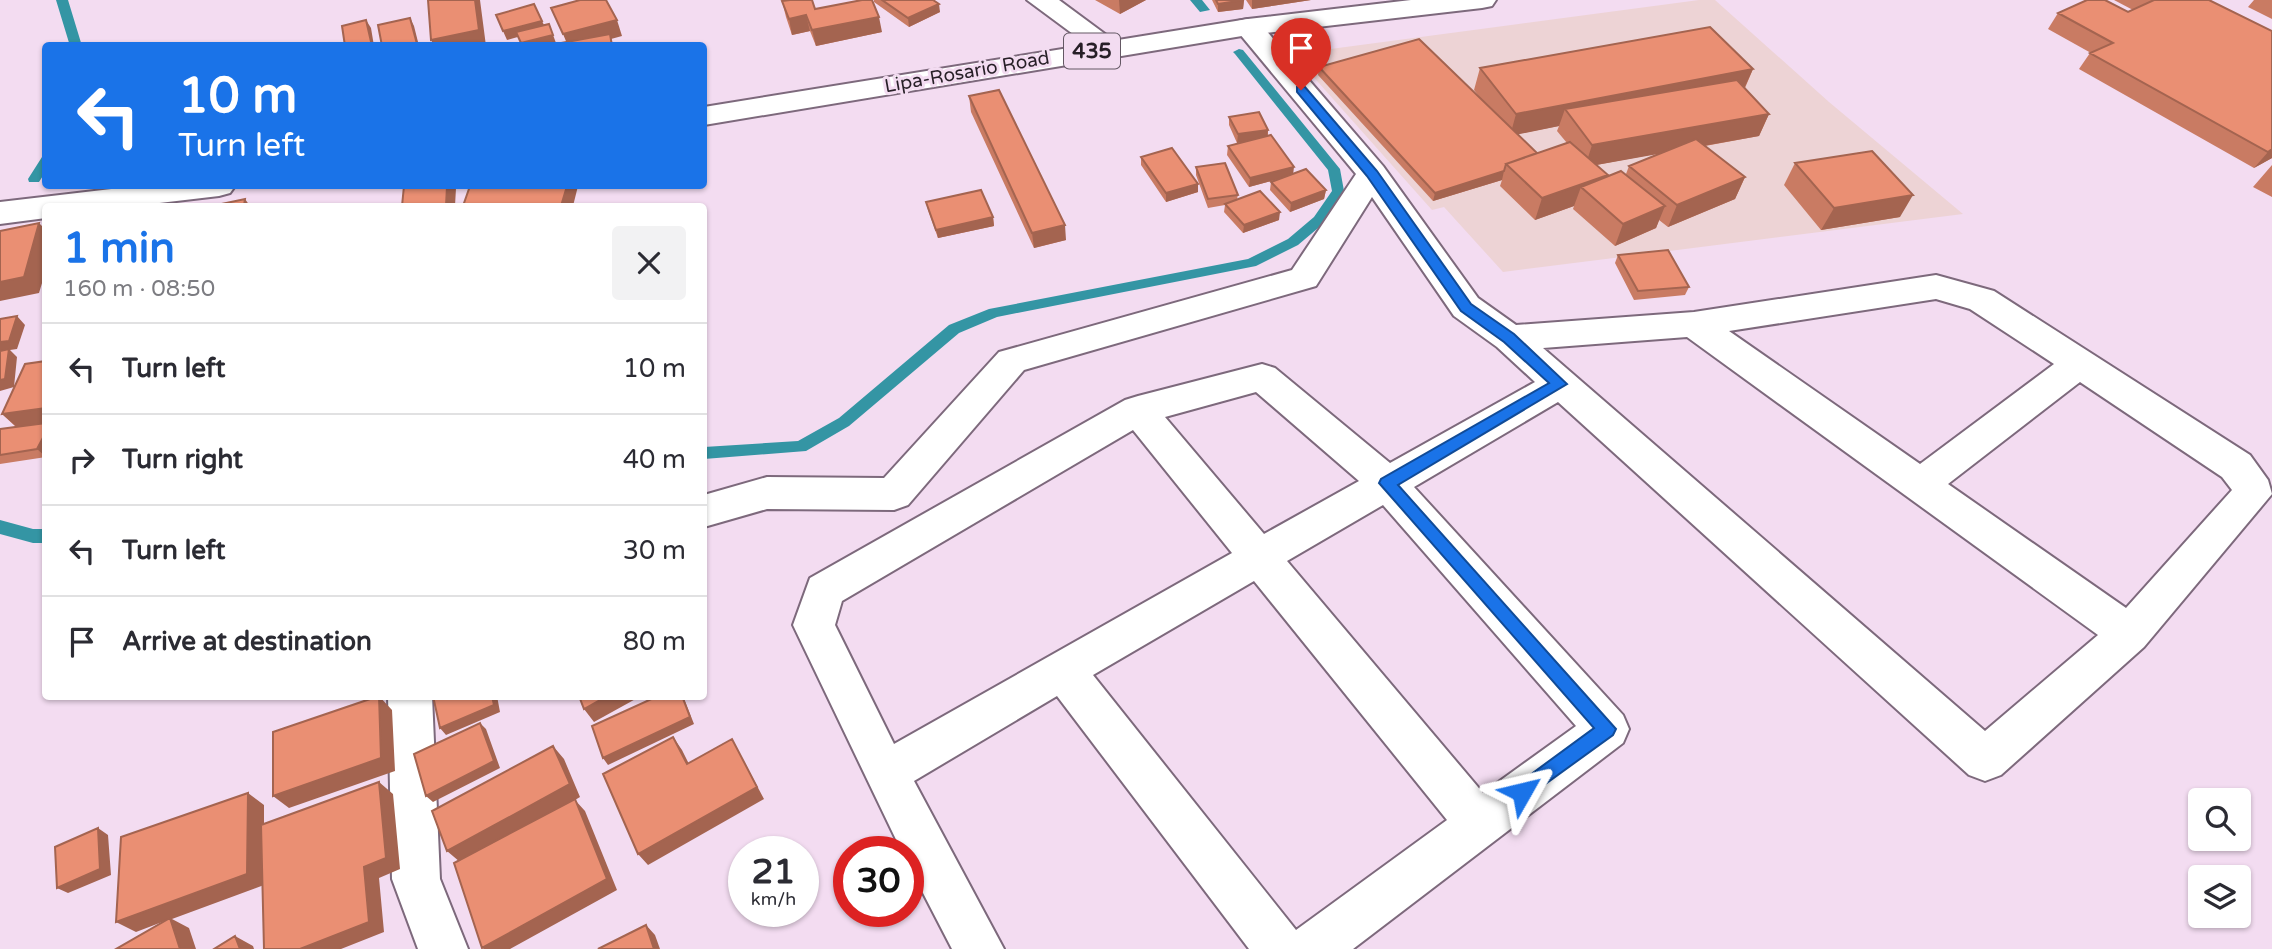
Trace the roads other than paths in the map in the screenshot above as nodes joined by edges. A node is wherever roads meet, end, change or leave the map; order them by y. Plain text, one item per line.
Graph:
1 (1041, 0) edge
2 (1482, 0) edge
3 (1248, 27) junction
4 (1110, 48) junction
5 (707, 115) edge
6 (1372, 173) junction
7 (194, 189) edge
8 (77, 203) edge
9 (42, 208) edge
10 (0, 213) edge
11 (1694, 324) junction
12 (1509, 338) junction
13 (2079, 364) junction
14 (1560, 384) junction
15 (1138, 410) junction
16 (1387, 483) junction
17 (1920, 485) junction
18 (707, 510) edge
19 (1260, 556) junction
20 (2129, 634) junction
21 (1063, 670) junction
22 (410, 700) edge
23 (885, 773) junction
24 (1479, 824) junction
25 (443, 949) edge
26 (979, 949) edge
27 (1280, 949) edge
28 (1312, 949) edge

1 - 4 street
2 - 3 street, Lipa-Rosario Road / 435
3 - 4 street, Lipa-Rosario Road / 435
3 - 6 street
4 - 5 street, Lipa-Rosario Road / 435
6 - 12 street
6 - 18 street
7 - 8 street
9 - 10 street
11 - 12 street
11 - 13 street
11 - 17 street
12 - 14 street
13 - 17 street
13 - 20 street
14 - 16 street
14 - 20 street
15 - 16 street
15 - 19 street
15 - 23 street
16 - 19 street
16 - 24 street
17 - 20 street
19 - 21 street
19 - 24 street
21 - 23 street
21 - 27 street
22 - 25 street
23 - 26 street
24 - 28 street

